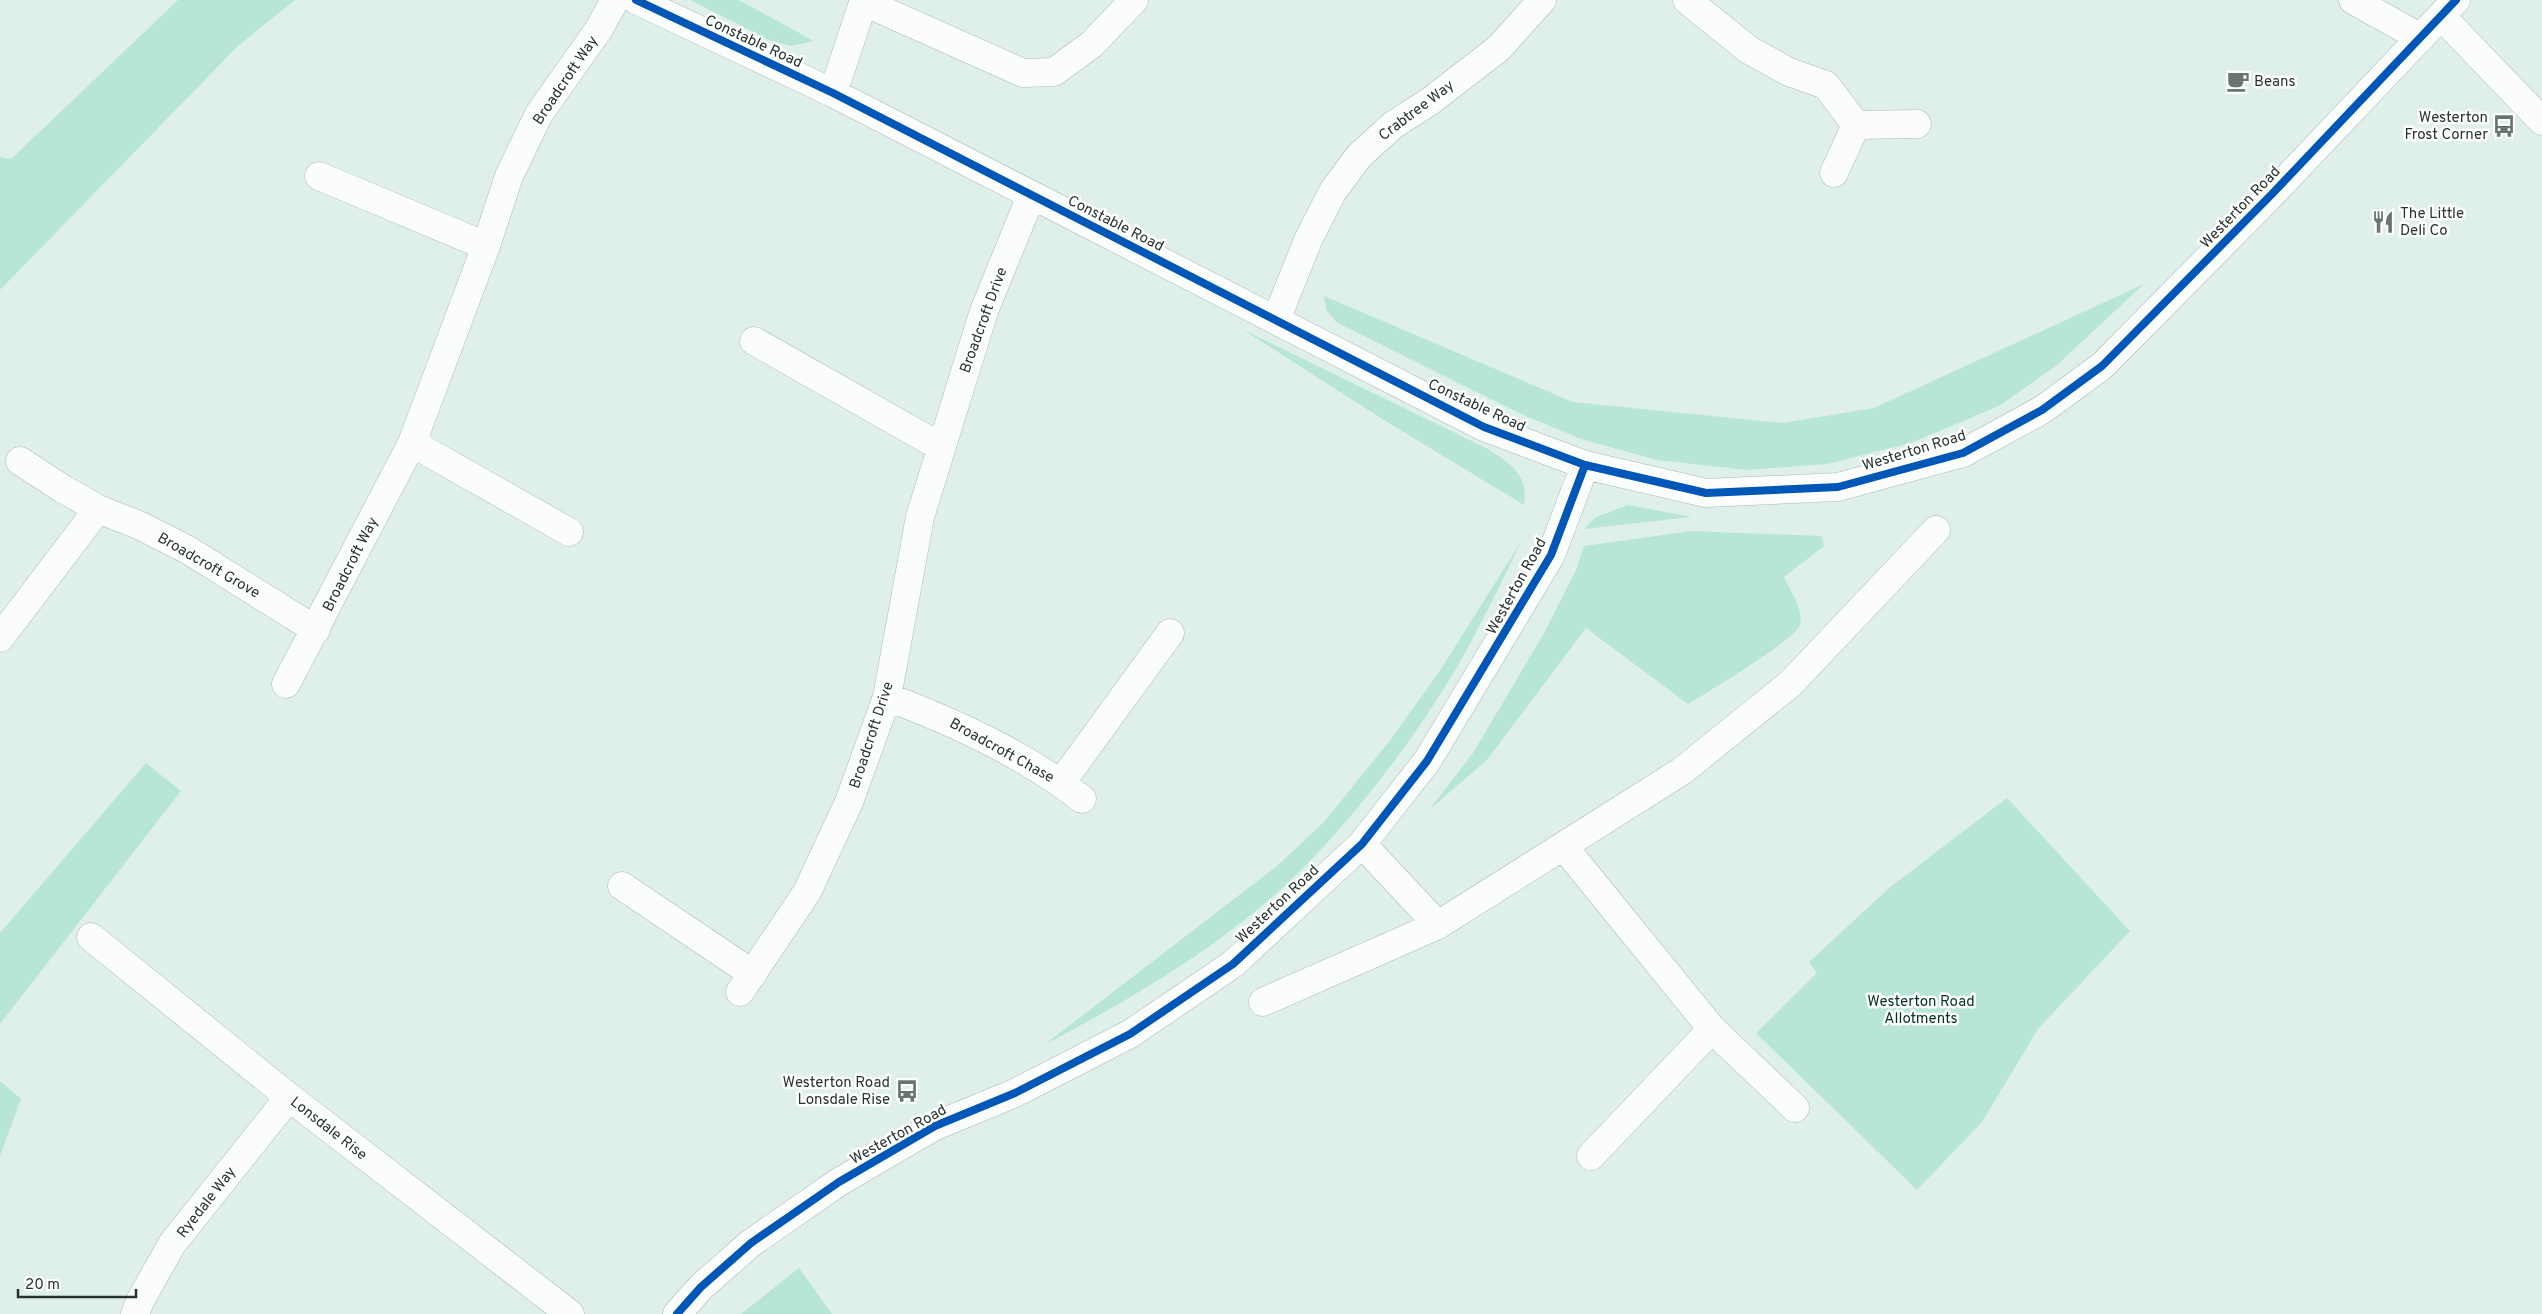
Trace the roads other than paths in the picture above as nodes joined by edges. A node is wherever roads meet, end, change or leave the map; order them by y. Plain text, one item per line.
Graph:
1 (615, 0) edge
2 (636, 0) edge
3 (1134, 0) edge
4 (1542, 0) edge
5 (1687, 0) edge
6 (2353, 0) edge
7 (864, 1) edge
8 (2449, 8) edge
9 (2421, 38) junction
10 (833, 94) junction
11 (2542, 121) edge
12 (1918, 124) dead end
13 (1856, 125) junction
14 (1834, 173) dead end
15 (319, 176) dead end
16 (1031, 196) junction
17 (486, 246) junction
18 (1276, 320) junction
19 (754, 341) dead end
20 (412, 443) junction
21 (941, 447) junction
22 (20, 461) dead end
23 (1585, 466) junction
24 (98, 509) junction
25 (1936, 530) dead end
26 (569, 532) dead end
27 (316, 630) junction
28 (1170, 633) dead end
29 (0, 638) edge
30 (286, 684) dead end
31 (887, 697) junction
32 (1061, 783) junction
33 (1082, 799) dead end
34 (1362, 844) junction
35 (1564, 847) junction
36 (622, 886) dead end
37 (1438, 925) junction
38 (91, 937) dead end
39 (1263, 1002) dead end
40 (1712, 1029) junction
41 (289, 1097) junction
42 (1795, 1108) dead end
43 (1591, 1156) dead end
44 (135, 1314) edge
45 (570, 1314) edge
46 (677, 1314) edge

1 - 17 street, Broadcroft Way
2 - 10 street, Constable Road
3 - 7 street
4 - 18 street, Crabtree Way
5 - 13 street
6 - 9 street
7 - 10 street
8 - 9 street, Westerton Road
8 - 11 street
9 - 23 street, Westerton Road
10 - 16 street, Constable Road
12 - 13 street
13 - 14 street
15 - 17 street
16 - 18 street, Constable Road
16 - 21 street, Broadcroft Drive
17 - 20 street, Broadcroft Way
18 - 23 street, Constable Road
19 - 21 street
20 - 26 street
20 - 27 street, Broadcroft Way
21 - 31 street, Broadcroft Drive
22 - 24 street, Broadcroft Grove
23 - 34 street, Westerton Road
24 - 27 street, Broadcroft Grove
24 - 29 street
25 - 35 street
27 - 30 street, Broadcroft Way
28 - 32 street, Broadcroft Chase
31 - 32 street, Broadcroft Chase
31 - 36 street, Broadcroft Drive
32 - 33 street, Broadcroft Chase
34 - 37 street
34 - 46 street, Westerton Road
35 - 37 street
35 - 40 street
37 - 39 street
38 - 41 street, Lonsdale Rise
40 - 42 street
40 - 43 street
41 - 44 street, Ryedale Way
41 - 45 street, Lonsdale Rise

